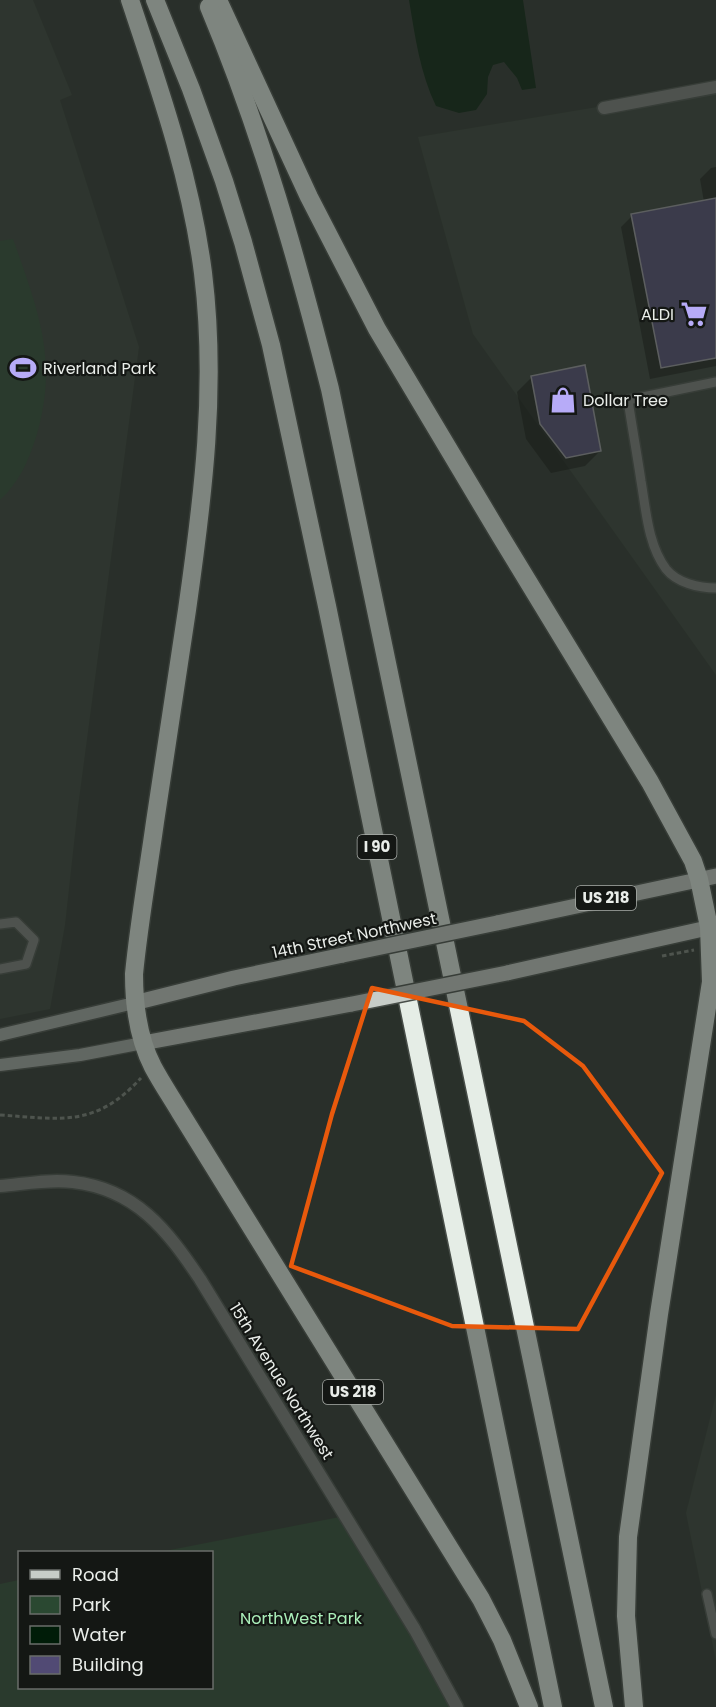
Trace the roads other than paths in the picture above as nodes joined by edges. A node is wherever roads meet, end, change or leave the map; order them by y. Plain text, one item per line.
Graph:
1 (130, 0) edge
2 (155, 0) edge
3 (206, 0) edge
4 (218, 0) edge
5 (716, 87) edge
6 (604, 108) dead end
7 (716, 382) edge
8 (716, 588) edge
9 (707, 877) edge
10 (0, 924) edge
11 (712, 927) edge
12 (0, 969) edge
13 (134, 1002) junction
14 (0, 1035) edge
15 (143, 1043) junction
16 (0, 1065) edge
17 (0, 1186) edge
18 (707, 1594) dead end
19 (716, 1634) edge
20 (457, 1707) edge
21 (529, 1707) edge
22 (553, 1707) edge
23 (604, 1707) edge
24 (634, 1707) edge

1 - 13 highway
2 - 22 highway, I 90
3 - 23 highway
4 - 9 highway
5 - 6 street
7 - 8 lane
9 - 11 highway
9 - 13 main road, 14th Street Northwest / US 218, bridge
10 - 12 lane
11 - 15 main road, bridge
11 - 24 highway
13 - 14 main road, 14th Street Northwest
13 - 15 highway, US 218
15 - 16 main road
15 - 21 highway, US 218
17 - 20 street, 15th Avenue Northwest
18 - 19 lane

